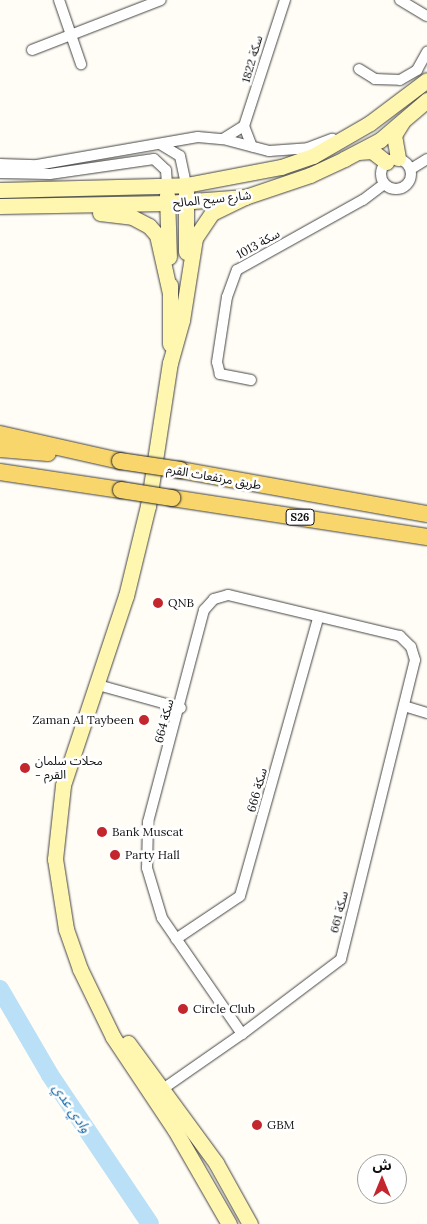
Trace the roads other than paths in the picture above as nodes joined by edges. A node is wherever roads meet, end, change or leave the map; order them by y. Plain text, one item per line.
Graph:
1 (59, 0) edge
2 (161, 0) edge
3 (285, 0) edge
4 (400, 0) edge
5 (427, 16) edge
6 (71, 36) junction
7 (32, 50) dead end
8 (427, 52) edge
9 (81, 64) dead end
10 (359, 69) dead end
11 (427, 80) edge
12 (427, 100) edge
13 (403, 120) junction
14 (370, 124) junction
15 (244, 126) junction
16 (223, 139) junction
17 (158, 143) junction
18 (252, 147) junction
19 (357, 152) junction
20 (427, 159) edge
21 (392, 160) junction
22 (0, 164) edge
23 (411, 170) junction
24 (0, 173) edge
25 (384, 184) junction
26 (186, 185) junction
27 (167, 186) junction
28 (0, 190) edge
29 (245, 197) junction
30 (187, 202) junction
31 (167, 203) junction
32 (0, 206) edge
33 (42, 206) junction
34 (177, 293) junction
35 (251, 380) dead end
36 (0, 434) edge
37 (0, 448) edge
38 (120, 460) junction
39 (0, 472) edge
40 (0, 480) edge
41 (101, 486) junction
42 (427, 514) edge
43 (427, 537) edge
44 (318, 618) junction
45 (411, 647) joint
46 (98, 685) junction
47 (404, 706) junction
48 (181, 708) junction
49 (427, 713) edge
50 (176, 939) junction
51 (242, 1034) junction
52 (159, 1092) junction
53 (229, 1224) edge
54 (250, 1224) edge

1 - 6 street
2 - 6 street
3 - 15 street, سكة 1822
4 - 5 street
6 - 7 street
6 - 9 street
8 - 10 street
11 - 14 street, شارع سيح المالح
12 - 13 street, شارع سيح المالح
13 - 19 street, شارع سيح المالح
13 - 21 street
14 - 18 street
14 - 26 street, شارع سيح المالح
15 - 16 street
15 - 18 street
16 - 17 street
16 - 18 street
17 - 22 street
17 - 26 street
19 - 21 street
19 - 29 street, شارع سيح المالح
20 - 23 street
21 - 23 street
21 - 25 street
23 - 25 street
24 - 27 street
25 - 35 street, سكة 1013
26 - 27 street, شارع سيح المالح
26 - 30 street
27 - 28 street, شارع سيح المالح
27 - 31 street
29 - 30 street, شارع سيح المالح
29 - 34 street
30 - 31 street, شارع سيح المالح
30 - 34 street
31 - 33 street, شارع سيح المالح
31 - 34 street
32 - 33 street, شارع سيح المالح
33 - 34 street
34 - 46 street
36 - 38 main road
37 - 38 main road, طريق مرتفعات القرم / S26
38 - 42 main road, طريق مرتفعات القرم / S26, bridge
39 - 41 main road, طريق مرتفعات القرم / S26
40 - 41 main road
41 - 43 main road, طريق مرتفعات القرم / S26, bridge
44 - 45 street, سكة 664
44 - 48 street, سكة 664
44 - 50 street, سكة 666
45 - 47 street, سكة 661
46 - 48 street
46 - 52 street
47 - 49 street
47 - 51 street, سكة 661
48 - 50 street, سكة 664
50 - 51 street, سكة 664
51 - 52 street, سكة 661
52 - 53 street
52 - 54 street

